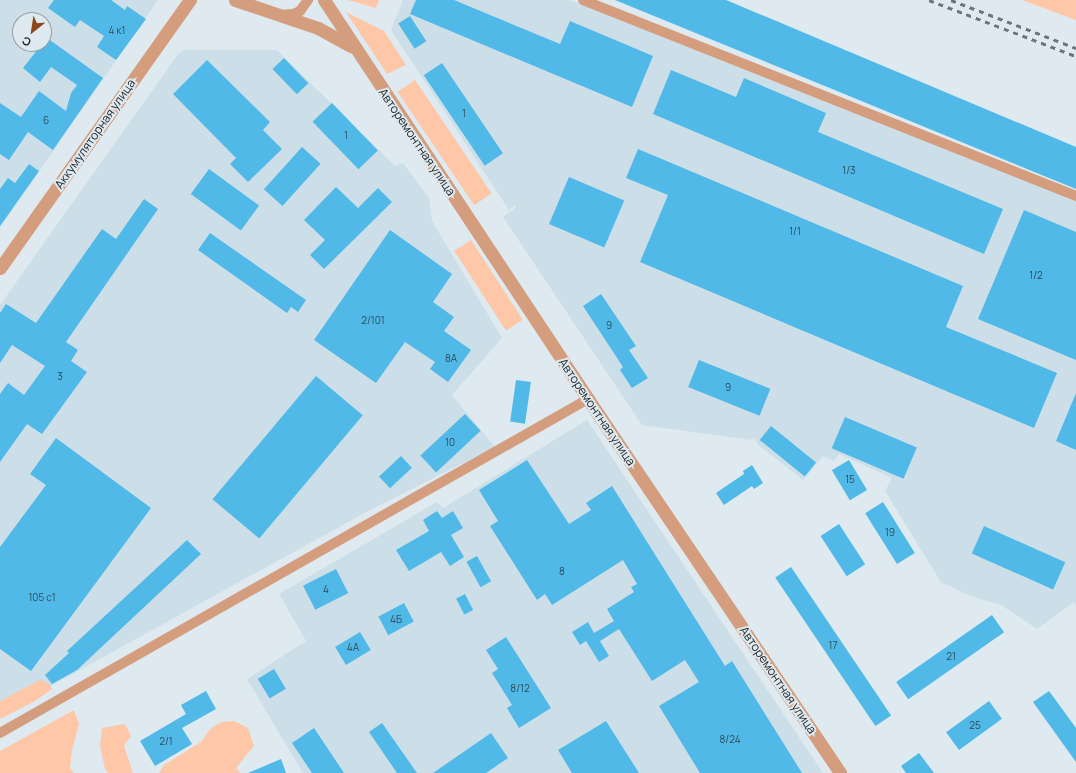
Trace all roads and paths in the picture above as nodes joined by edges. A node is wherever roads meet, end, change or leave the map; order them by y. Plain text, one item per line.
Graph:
1 (190, 0) edge
2 (235, 0) edge
3 (308, 0) edge
4 (324, 0) edge
5 (583, 0) edge
6 (279, 15) junction
7 (356, 49) junction
8 (1076, 196) edge
9 (0, 268) edge
10 (588, 399) junction
11 (0, 733) edge
12 (840, 773) edge

1 - 9 street, Аккумуляторная улица
2 - 6 street
3 - 6 street
4 - 7 street
5 - 8 street
6 - 7 street
7 - 10 street, Авторемонтная улица
10 - 11 street
10 - 12 street, Авторемонтная улица

